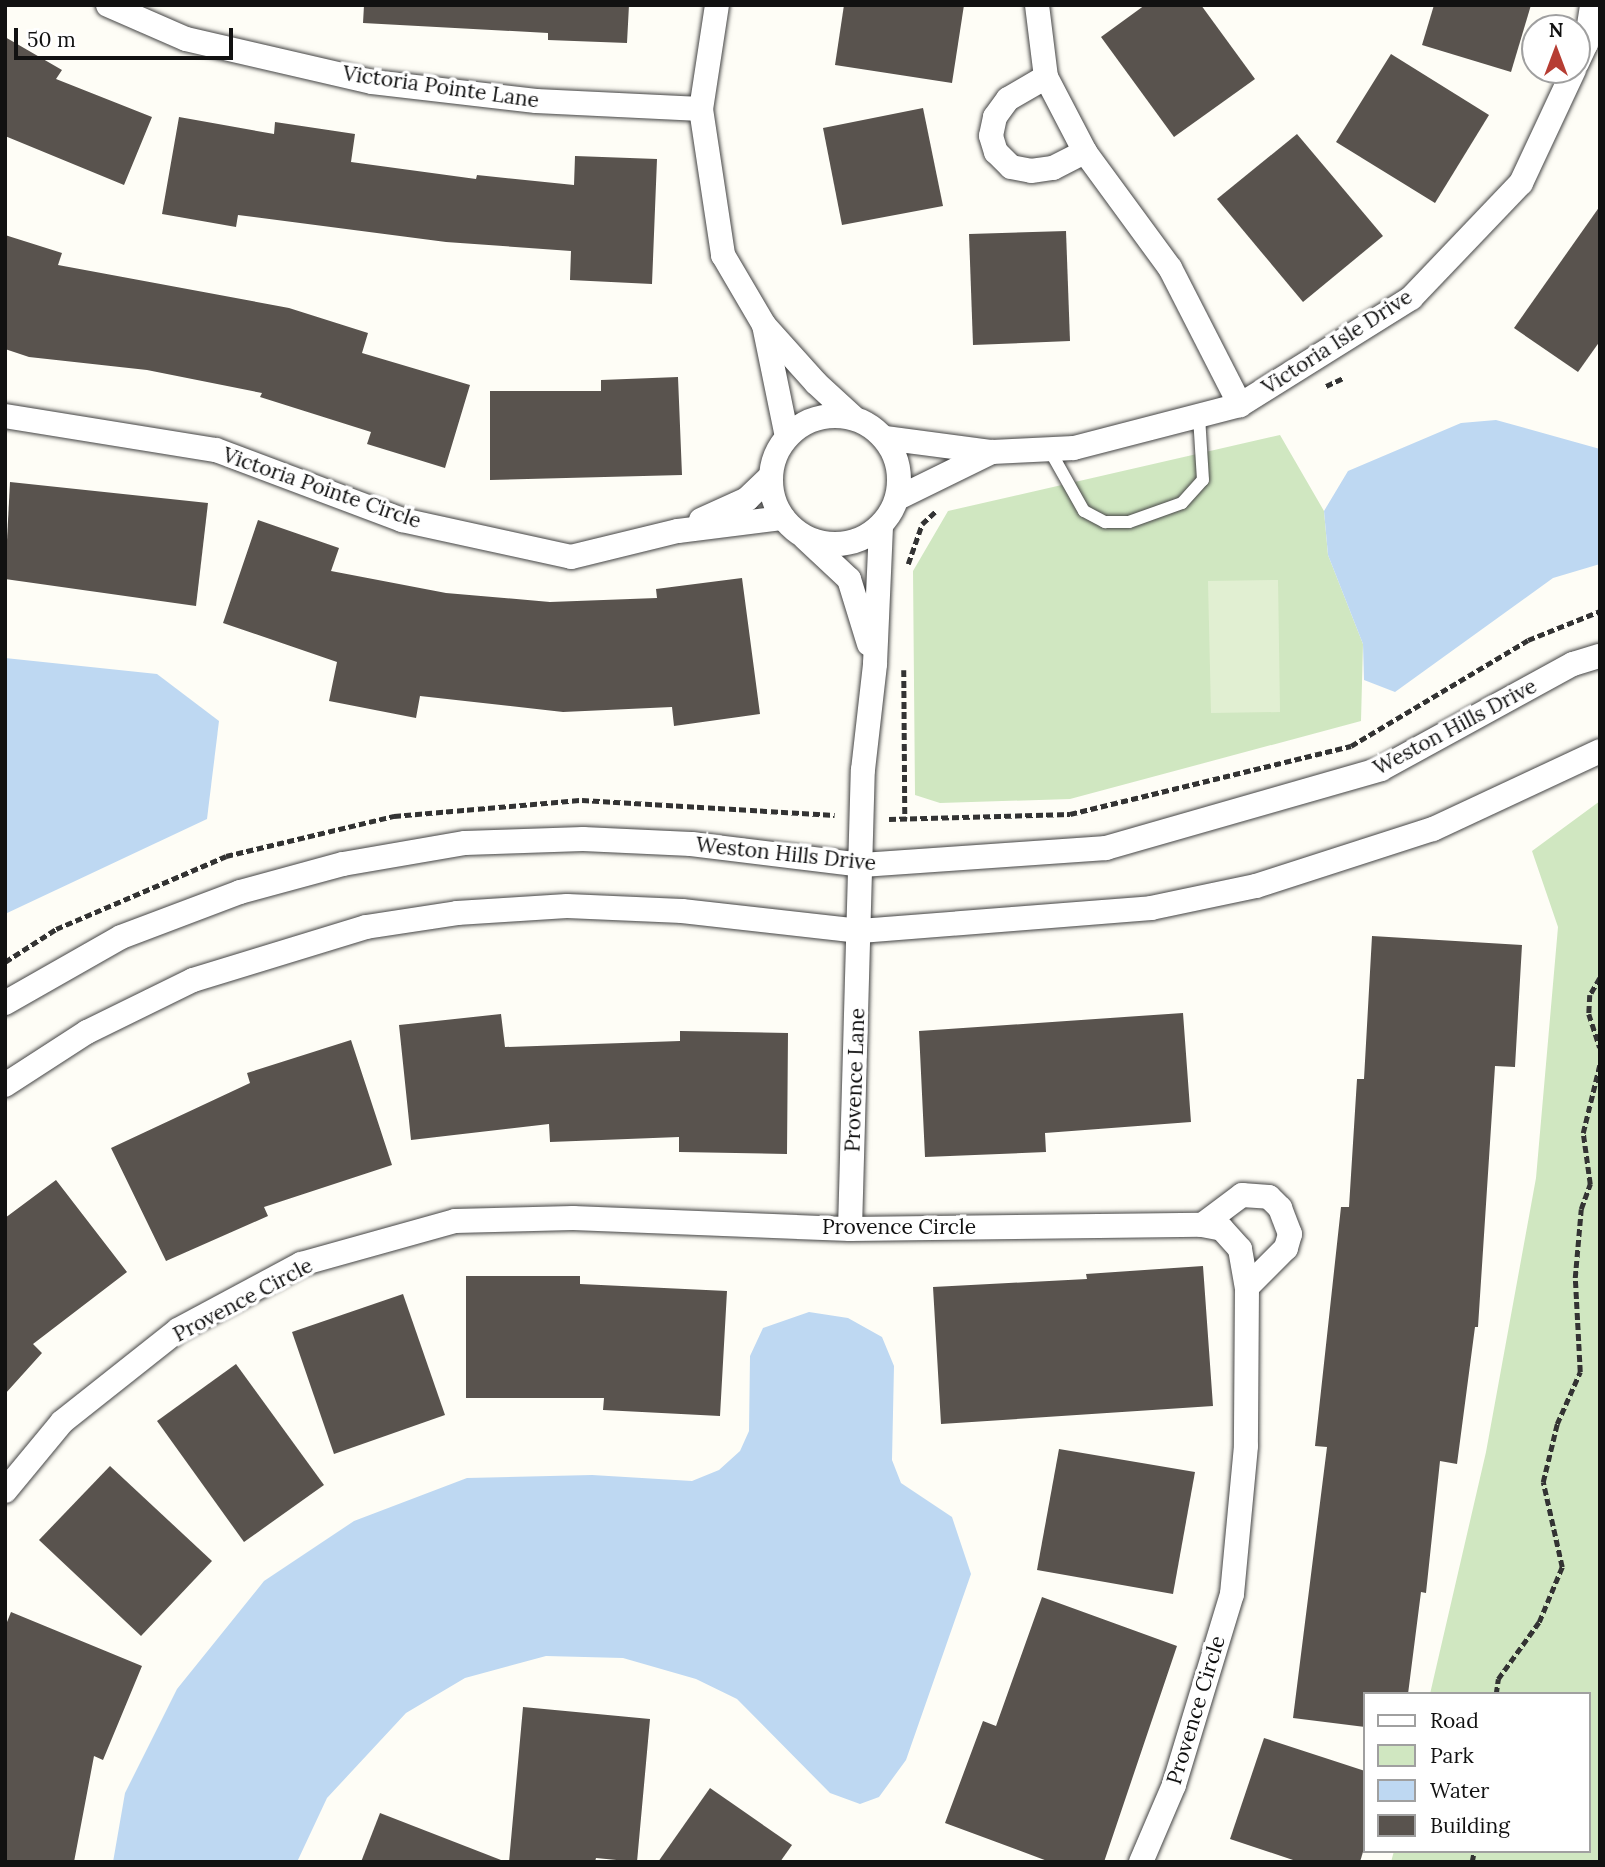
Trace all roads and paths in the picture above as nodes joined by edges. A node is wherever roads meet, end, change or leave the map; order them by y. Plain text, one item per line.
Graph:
1 (108, 5) edge
2 (717, 5) edge
3 (1037, 5) edge
4 (1046, 77) junction
5 (1567, 84) edge
6 (701, 109) junction
7 (1085, 152) junction
8 (764, 325) junction
9 (1343, 378) dead end
10 (1320, 389) dead end
11 (1240, 405) junction
12 (5, 416) edge
13 (1199, 416) junction
14 (853, 417) junction
15 (787, 437) junction
16 (885, 438) junction
17 (1049, 449) junction
18 (992, 452) junction
19 (771, 477) junction
20 (898, 498) junction
21 (938, 508) dead end
22 (792, 526) junction
23 (881, 526) junction
24 (678, 531) junction
25 (907, 568) dead end
26 (1600, 611) edge
27 (1600, 656) edge
28 (904, 659) dead end
29 (875, 664) junction
30 (1600, 751) edge
31 (863, 817) junction
32 (905, 820) junction
33 (862, 865) junction
34 (860, 931) junction
35 (5, 962) edge
36 (1600, 978) edge
37 (5, 1003) edge
38 (1600, 1047) edge
39 (1600, 1063) edge
40 (5, 1085) edge
41 (1202, 1225) junction
42 (849, 1229) junction
43 (1247, 1287) junction
44 (5, 1491) edge
45 (1496, 1692) edge
46 (1141, 1862) edge

1 - 6 street, Victoria Pointe Lane
2 - 6 street
3 - 4 street
4 - 7 street
4 - 7 street
5 - 11 street, Victoria Isle Drive
6 - 8 street
7 - 11 street
8 - 14 street
8 - 15 street
9 - 10 path
11 - 13 street, Victoria Isle Drive
12 - 24 street, Victoria Pointe Circle
13 - 17 street, Victoria Isle Drive
13 - 17 lane
14 - 15 street
14 - 16 street
15 - 19 street
16 - 18 street, Victoria Isle Drive
16 - 20 street
17 - 18 street, Victoria Isle Drive
18 - 20 street, Victoria Isle Drive
19 - 22 street
19 - 24 street, Victoria Pointe Circle
20 - 23 street
21 - 25 path
22 - 23 street
22 - 24 street, Victoria Pointe Circle
22 - 29 street
23 - 29 street, Provence Lane
26 - 32 path
27 - 33 street, Weston Hills Drive
28 - 32 path
29 - 31 street, Provence Lane
30 - 34 street
31 - 32 path
31 - 33 street, Provence Lane
31 - 35 path
33 - 34 street, Provence Lane
33 - 37 street, Weston Hills Drive
34 - 40 street
34 - 42 street, Provence Lane
36 - 38 path
39 - 45 path
41 - 42 street, Provence Circle
41 - 43 street, Provence Circle
41 - 43 street
42 - 44 street, Provence Circle
43 - 46 street, Provence Circle

